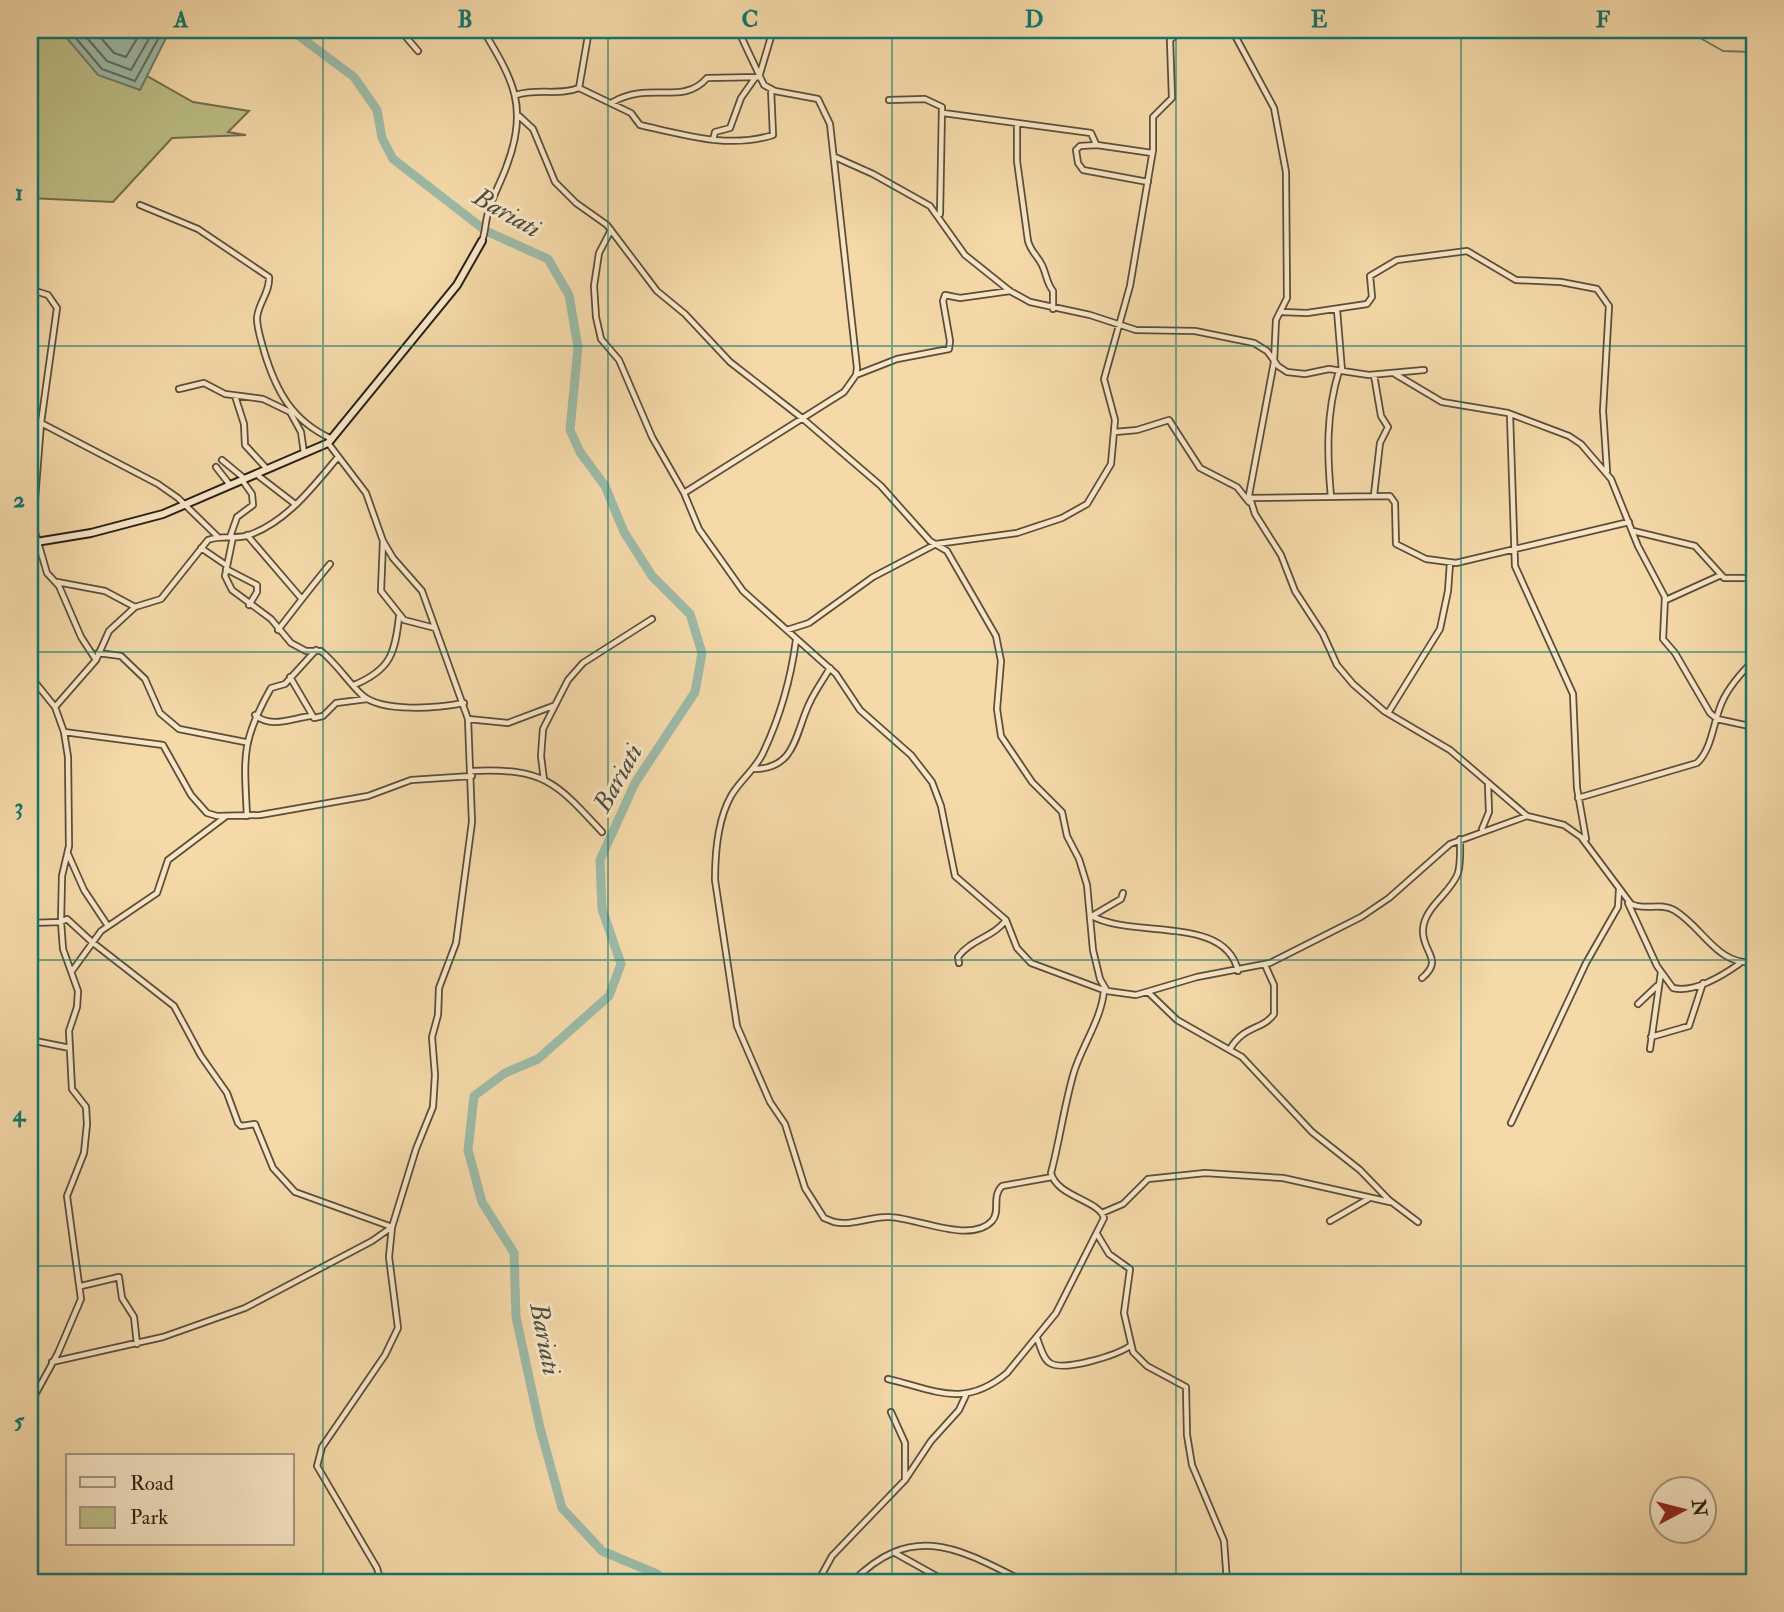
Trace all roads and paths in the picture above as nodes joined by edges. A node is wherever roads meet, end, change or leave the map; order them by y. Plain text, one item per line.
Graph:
1 (400, 30) edge
2 (483, 30) edge
3 (589, 30) edge
4 (738, 30) edge
5 (773, 30) edge
6 (1182, 30) edge
7 (1232, 30) edge
8 (418, 51) dead end
9 (757, 78) junction
10 (579, 88) junction
11 (771, 89) junction
12 (516, 95) junction
13 (889, 100) dead end
14 (613, 103) junction
15 (943, 113) junction
16 (519, 116) junction
17 (1017, 123) junction
18 (713, 140) junction
19 (1097, 145) junction
20 (1153, 153) junction
21 (835, 157) junction
22 (1148, 182) junction
23 (140, 205) dead end
24 (940, 215) junction
25 (611, 230) junction
26 (482, 242) joint
27 (32, 290) dead end
28 (1010, 291) junction
29 (1053, 309) junction
30 (1337, 310) junction
31 (1281, 312) junction
32 (1119, 324) junction
33 (1274, 362) junction
34 (1424, 370) dead end
35 (1340, 371) junction
36 (1395, 373) junction
37 (856, 375) junction
38 (1374, 375) junction
39 (179, 389) dead end
40 (235, 396) junction
41 (292, 413) junction
42 (1510, 414) junction
43 (803, 418) junction
44 (41, 423) junction
45 (1115, 432) junction
46 (330, 441) junction
47 (304, 453) junction
48 (338, 457) junction
49 (222, 460) dead end
50 (216, 467) dead end
51 (267, 469) junction
52 (1607, 473) junction
53 (256, 474) junction
54 (244, 480) junction
55 (230, 485) junction
56 (684, 493) junction
57 (1374, 495) junction
58 (1331, 497) junction
59 (1249, 498) junction
60 (295, 504) junction
61 (1251, 506) junction
62 (185, 507) junction
63 (1629, 522) junction
64 (1633, 531) junction
65 (247, 535) junction
66 (218, 537) junction
67 (232, 537) junction
68 (383, 541) junction
69 (33, 542) edge
70 (936, 544) junction
71 (201, 548) junction
72 (1516, 548) junction
73 (1450, 563) junction
74 (330, 564) dead end
75 (226, 567) junction
76 (1721, 575) junction
77 (1754, 578) edge
78 (55, 581) junction
79 (301, 598) junction
80 (1666, 600) junction
81 (249, 605) junction
82 (135, 607) junction
83 (399, 616) junction
84 (652, 619) dead end
85 (436, 629) junction
86 (278, 630) junction
87 (787, 630) junction
88 (796, 639) junction
89 (316, 650) junction
90 (99, 653) junction
91 (96, 660) junction
92 (1754, 660) edge
93 (830, 668) junction
94 (30, 676) edge
95 (290, 677) junction
96 (354, 685) junction
97 (367, 699) junction
98 (464, 703) junction
99 (553, 706) junction
100 (55, 707) junction
101 (1388, 713) junction
102 (256, 715) junction
103 (311, 716) junction
104 (468, 719) junction
105 (1717, 719) junction
106 (1754, 727) edge
107 (64, 732) junction
108 (245, 742) junction
109 (754, 769) junction
110 (472, 774) junction
111 (544, 780) junction
112 (1488, 785) junction
113 (1578, 798) junction
114 (225, 816) junction
115 (247, 816) junction
116 (1527, 816) junction
117 (1482, 830) junction
118 (602, 832) dead end
119 (1460, 839) junction
120 (1587, 842) junction
121 (68, 854) junction
122 (1619, 889) junction
123 (1123, 892) dead end
124 (1626, 900) junction
125 (1090, 916) junction
126 (1006, 920) junction
127 (61, 922) junction
128 (30, 923) edge
129 (108, 926) junction
130 (92, 942) junction
131 (959, 962) dead end
132 (1753, 963) edge
133 (1740, 964) junction
134 (1265, 965) junction
135 (72, 971) junction
136 (1238, 971) junction
137 (1661, 972) junction
138 (1422, 978) dead end
139 (1703, 983) junction
140 (1657, 986) junction
141 (1106, 991) junction
142 (1148, 992) junction
143 (1638, 1004) dead end
144 (1651, 1037) junction
145 (30, 1040) edge
146 (71, 1049) junction
147 (1230, 1049) junction
148 (1650, 1049) dead end
149 (1511, 1124) dead end
150 (1052, 1177) junction
151 (1368, 1199) junction
152 (1391, 1202) junction
153 (1102, 1213) junction
154 (1330, 1221) dead end
155 (1418, 1222) dead end
156 (392, 1227) junction
157 (1097, 1234) junction
158 (81, 1286) junction
159 (1037, 1338) junction
160 (137, 1344) junction
161 (1130, 1346) junction
162 (52, 1362) junction
163 (888, 1379) dead end
164 (967, 1394) junction
165 (30, 1404) edge
166 (891, 1412) dead end
167 (905, 1480) junction
168 (895, 1553) junction
169 (625, 1578) dead end
170 (381, 1582) edge
171 (519, 1582) edge
172 (808, 1582) edge
173 (852, 1582) edge
174 (947, 1582) edge
175 (1025, 1582) edge
176 (1227, 1582) edge

1 - 8 street
2 - 12 street
3 - 10 street
4 - 9 street
5 - 9 street
6 - 20 street
7 - 31 street
9 - 11 street
9 - 14 street
9 - 18 street
10 - 12 street
10 - 14 street
11 - 18 street
11 - 21 street
12 - 16 street
13 - 15 street
14 - 18 street
15 - 17 street
15 - 24 street
16 - 25 street
16 - 26 street
17 - 19 street
17 - 29 street
19 - 20 street
19 - 22 street
20 - 22 street
21 - 24 street
21 - 37 street
22 - 32 street
23 - 41 street
24 - 28 street
25 - 43 street
25 - 56 street
26 - 46 street
27 - 44 street
28 - 29 street
28 - 37 street
29 - 32 street
30 - 31 street
30 - 35 street
30 - 52 street
31 - 33 street
32 - 33 street
32 - 45 street
33 - 35 street
33 - 59 street
34 - 36 street
35 - 38 street
35 - 58 street
36 - 38 street
36 - 42 street
37 - 43 street
38 - 57 street
39 - 40 street
40 - 41 street
40 - 51 street
41 - 46 street
41 - 47 street
42 - 52 street
42 - 72 street
43 - 56 street
43 - 70 street
44 - 62 street
44 - 69 street
45 - 61 street
45 - 70 street
46 - 47 street
46 - 48 street
47 - 51 street
48 - 60 street
48 - 68 street
49 - 54 street
50 - 55 street
51 - 53 street
52 - 63 street
53 - 54 street
53 - 60 street
54 - 55 street
54 - 67 street
55 - 62 street
56 - 87 street
57 - 58 street
57 - 73 street
58 - 59 street
59 - 61 street
60 - 65 street
61 - 101 street
62 - 66 street
62 - 69 street
63 - 64 street
63 - 72 street
64 - 76 street
64 - 80 street
65 - 67 street
65 - 79 street
66 - 67 street
66 - 71 street
67 - 75 street
68 - 83 street
68 - 85 street
69 - 78 street
70 - 87 street
70 - 125 street
71 - 75 street
71 - 82 street
72 - 73 street
72 - 113 street
73 - 101 street
74 - 79 street
75 - 81 street
75 - 81 street
76 - 77 street
76 - 80 street
78 - 82 street
78 - 91 street
79 - 86 street
80 - 105 street
81 - 86 street
82 - 90 street
83 - 85 street
83 - 96 street
84 - 99 street
85 - 98 street
86 - 89 street
87 - 88 street
88 - 93 street
88 - 109 street
89 - 95 street
89 - 96 street
90 - 91 street
90 - 108 street
91 - 100 street
92 - 105 street
93 - 109 street
93 - 126 street
94 - 100 street
95 - 102 street
95 - 103 street
96 - 97 street
97 - 98 street
97 - 103 street
98 - 104 street
99 - 104 street
99 - 111 street
100 - 107 street
101 - 112 street
102 - 103 street
102 - 108 street
104 - 110 street
105 - 106 street
105 - 113 street
107 - 114 street
107 - 121 street
108 - 115 street
109 - 150 street
110 - 111 street
110 - 115 street
110 - 156 street
111 - 118 street
112 - 116 street
112 - 117 street
113 - 120 street
114 - 115 street
114 - 129 street
116 - 117 street
116 - 120 street
117 - 119 street
119 - 134 street
119 - 138 street
120 - 122 street
121 - 127 street
121 - 129 street
122 - 124 street
122 - 149 street
123 - 125 street
124 - 133 street
124 - 137 street
125 - 136 street
125 - 141 street
126 - 131 street
126 - 141 street
127 - 128 street
127 - 130 street
127 - 135 street
129 - 130 street
130 - 135 street
130 - 156 street
132 - 133 street
133 - 139 street
134 - 136 street
134 - 147 street
135 - 146 street
136 - 142 street
137 - 139 street
137 - 140 street
139 - 144 street
140 - 143 street
140 - 144 street
141 - 142 street
141 - 150 street
142 - 147 street
144 - 148 street
145 - 146 street
146 - 158 street
147 - 152 street
150 - 153 street
151 - 152 street
151 - 153 street
151 - 154 street
152 - 155 street
153 - 157 street
156 - 160 street
156 - 170 street
157 - 159 street
157 - 161 street
158 - 160 street
158 - 162 street
159 - 161 street
159 - 164 street
160 - 162 street
161 - 176 street
162 - 165 street
163 - 164 street
164 - 167 street
166 - 167 street
167 - 172 street
168 - 173 street
168 - 174 street
168 - 175 street
169 - 171 street

